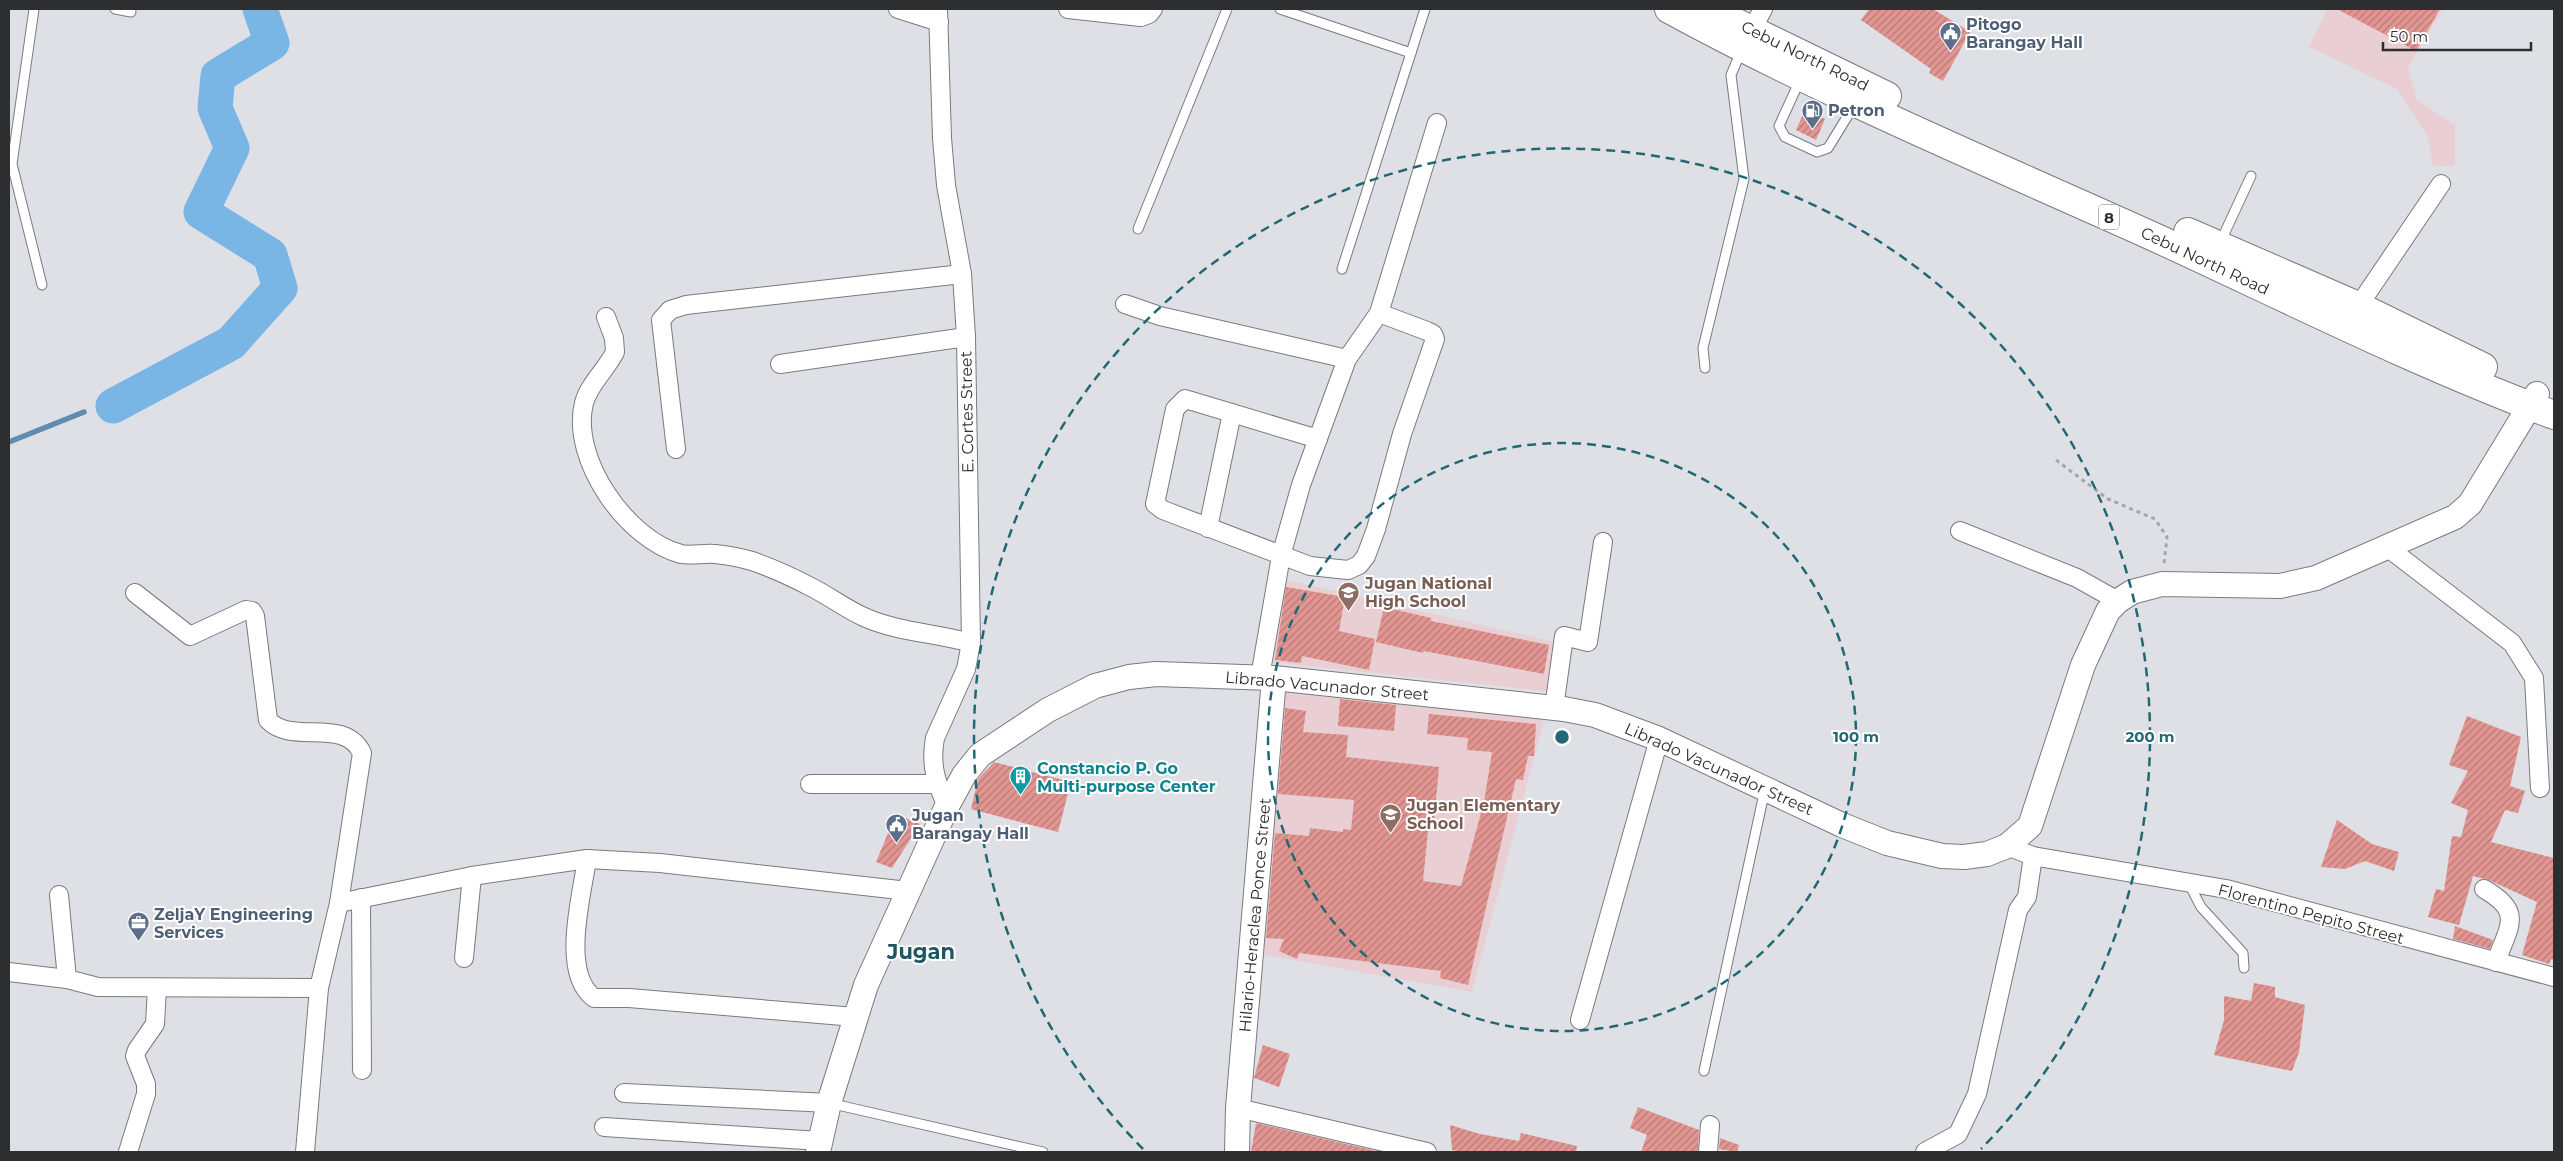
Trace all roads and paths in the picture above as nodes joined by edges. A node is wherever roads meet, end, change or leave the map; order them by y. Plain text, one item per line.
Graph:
1 (34, 9) edge
2 (115, 9) edge
3 (898, 9) edge
4 (1068, 9) edge
5 (1153, 9) edge
6 (1227, 9) edge
7 (1280, 9) edge
8 (1425, 9) edge
9 (1669, 9) edge
10 (1708, 9) edge
11 (131, 12) dead end
12 (938, 15) edge
13 (1752, 29) edge
14 (1411, 53) junction
15 (1802, 78) junction
16 (1856, 102) junction
17 (1437, 124) dead end
18 (2251, 176) dead end
19 (2441, 184) dead end
20 (1138, 229) dead end
21 (2219, 246) junction
22 (1342, 269) dead end
23 (962, 274) junction
24 (42, 285) dead end
25 (1125, 304) dead end
26 (1379, 312) junction
27 (2351, 316) junction
28 (606, 317) dead end
29 (966, 338) junction
30 (1347, 359) junction
31 (780, 364) dead end
32 (1705, 368) dead end
33 (2544, 406) edge
34 (1232, 413) junction
35 (1318, 439) junction
36 (676, 449) dead end
37 (2056, 460) dead end
38 (1208, 528) junction
39 (1960, 531) dead end
40 (1604, 542) dead end
41 (2387, 547) junction
42 (1281, 556) junction
43 (2162, 584) junction
44 (135, 593) dead end
45 (2118, 600) junction
46 (971, 642) junction
47 (1267, 677) junction
48 (1554, 708) junction
49 (1659, 739) junction
50 (810, 784) dead end
51 (936, 784) junction
52 (1765, 788) junction
53 (2540, 788) dead end
54 (947, 806) junction
55 (2007, 846) junction
56 (2033, 856) junction
57 (587, 859) junction
58 (472, 876) junction
59 (2188, 884) junction
60 (2484, 889) dead end
61 (908, 890) junction
62 (59, 895) dead end
63 (361, 898) junction
64 (339, 903) junction
65 (464, 958) dead end
66 (2496, 962) junction
67 (2244, 968) dead end
68 (9, 972) edge
69 (2554, 977) edge
70 (68, 979) junction
71 (157, 988) junction
72 (319, 988) junction
73 (855, 1017) junction
74 (1580, 1020) dead end
75 (362, 1070) dead end
76 (1704, 1071) dead end
77 (624, 1093) dead end
78 (829, 1103) junction
79 (1238, 1108) junction
80 (1710, 1125) dead end
81 (604, 1127) dead end
82 (819, 1146) edge
83 (128, 1152) edge
84 (305, 1152) edge
85 (1043, 1152) edge
86 (1237, 1152) edge
87 (1427, 1152) edge
88 (1708, 1152) edge
89 (1925, 1152) edge

1 - 24 lane
2 - 11 lane
3 - 12 street
4 - 5 street
6 - 20 lane
7 - 14 lane
8 - 14 lane
9 - 13 main road, Cebu North Road / 8
10 - 13 main road, Cebu North Road / 8
12 - 23 street, E. Cortes Street
13 - 15 main road, Cebu North Road / 8
13 - 21 main road, Cebu North Road / 8
13 - 32 lane
14 - 22 lane
15 - 16 main road, Cebu North Road / 8
15 - 16 lane
16 - 27 main road, Cebu North Road / 8
17 - 26 street
18 - 21 lane
19 - 27 street
21 - 27 main road, Cebu North Road / 8
23 - 29 street, E. Cortes Street
23 - 36 street
25 - 30 street
26 - 30 street
26 - 42 street
27 - 33 main road, Cebu North Road / 8
28 - 46 street
29 - 31 street
29 - 46 street, E. Cortes Street
30 - 35 street
33 - 41 street
34 - 35 street
34 - 38 street
34 - 38 street
35 - 42 street
37 - 43 path
38 - 42 street
39 - 45 street
40 - 48 street
41 - 43 street
41 - 53 street
42 - 47 street
43 - 45 street
44 - 64 street
45 - 55 street, Librado Vacunador Street
46 - 51 street, E. Cortes Street
47 - 48 street, Librado Vacunador Street
47 - 54 street, Librado Vacunador Street
47 - 79 street, Hilario-Heraclea Ponce Street
48 - 49 street, Librado Vacunador Street
49 - 52 street, Librado Vacunador Street
49 - 74 street
50 - 51 street
51 - 54 street, E. Cortes Street
52 - 55 street, Librado Vacunador Street
52 - 76 lane
54 - 61 street, Librado Vacunador Street
55 - 56 street, Florentino Pepito Street
56 - 59 street, Florentino Pepito Street
56 - 89 street
57 - 58 street
57 - 61 street
57 - 73 street
58 - 63 street
58 - 65 street
59 - 66 street, Florentino Pepito Street
59 - 67 lane
60 - 66 street
61 - 73 street, Librado Vacunador Street
62 - 70 street
63 - 64 street
63 - 75 street
64 - 72 street
66 - 69 street, Florentino Pepito Street
68 - 70 street
70 - 71 street
71 - 72 street
71 - 83 street
72 - 84 street
73 - 78 street, Librado Vacunador Street
77 - 78 street
78 - 82 street, Librado Vacunador Street
78 - 85 lane
79 - 86 street, Hilario-Heraclea Ponce Street
79 - 87 street
80 - 88 street
81 - 82 street

